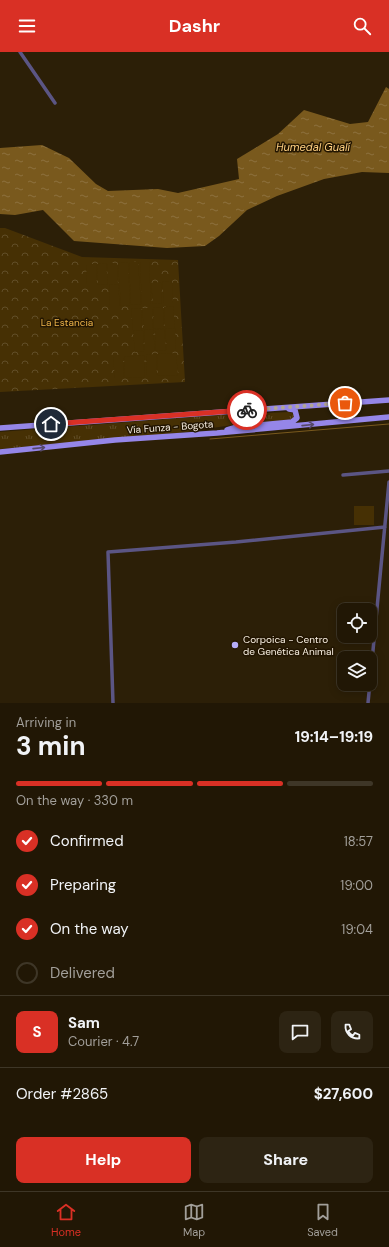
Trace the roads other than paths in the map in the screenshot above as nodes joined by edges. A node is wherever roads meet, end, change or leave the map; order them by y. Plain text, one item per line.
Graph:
1 (20, 52) edge
2 (55, 103) dead end
3 (389, 400) edge
4 (224, 412) junction
5 (389, 418) edge
6 (0, 428) edge
7 (217, 434) junction
8 (0, 452) edge
9 (389, 471) edge
10 (344, 475) dead end
11 (389, 482) edge
12 (384, 527) junction
13 (113, 703) edge
14 (368, 703) edge

1 - 2 street
3 - 4 main road
4 - 6 main road
4 - 7 main road
7 -> 5 main road, Vía Funza - Bogota
8 -> 7 main road, Vía Funza - Bogota
9 - 10 street
11 - 12 street
12 - 13 street
12 - 14 street

